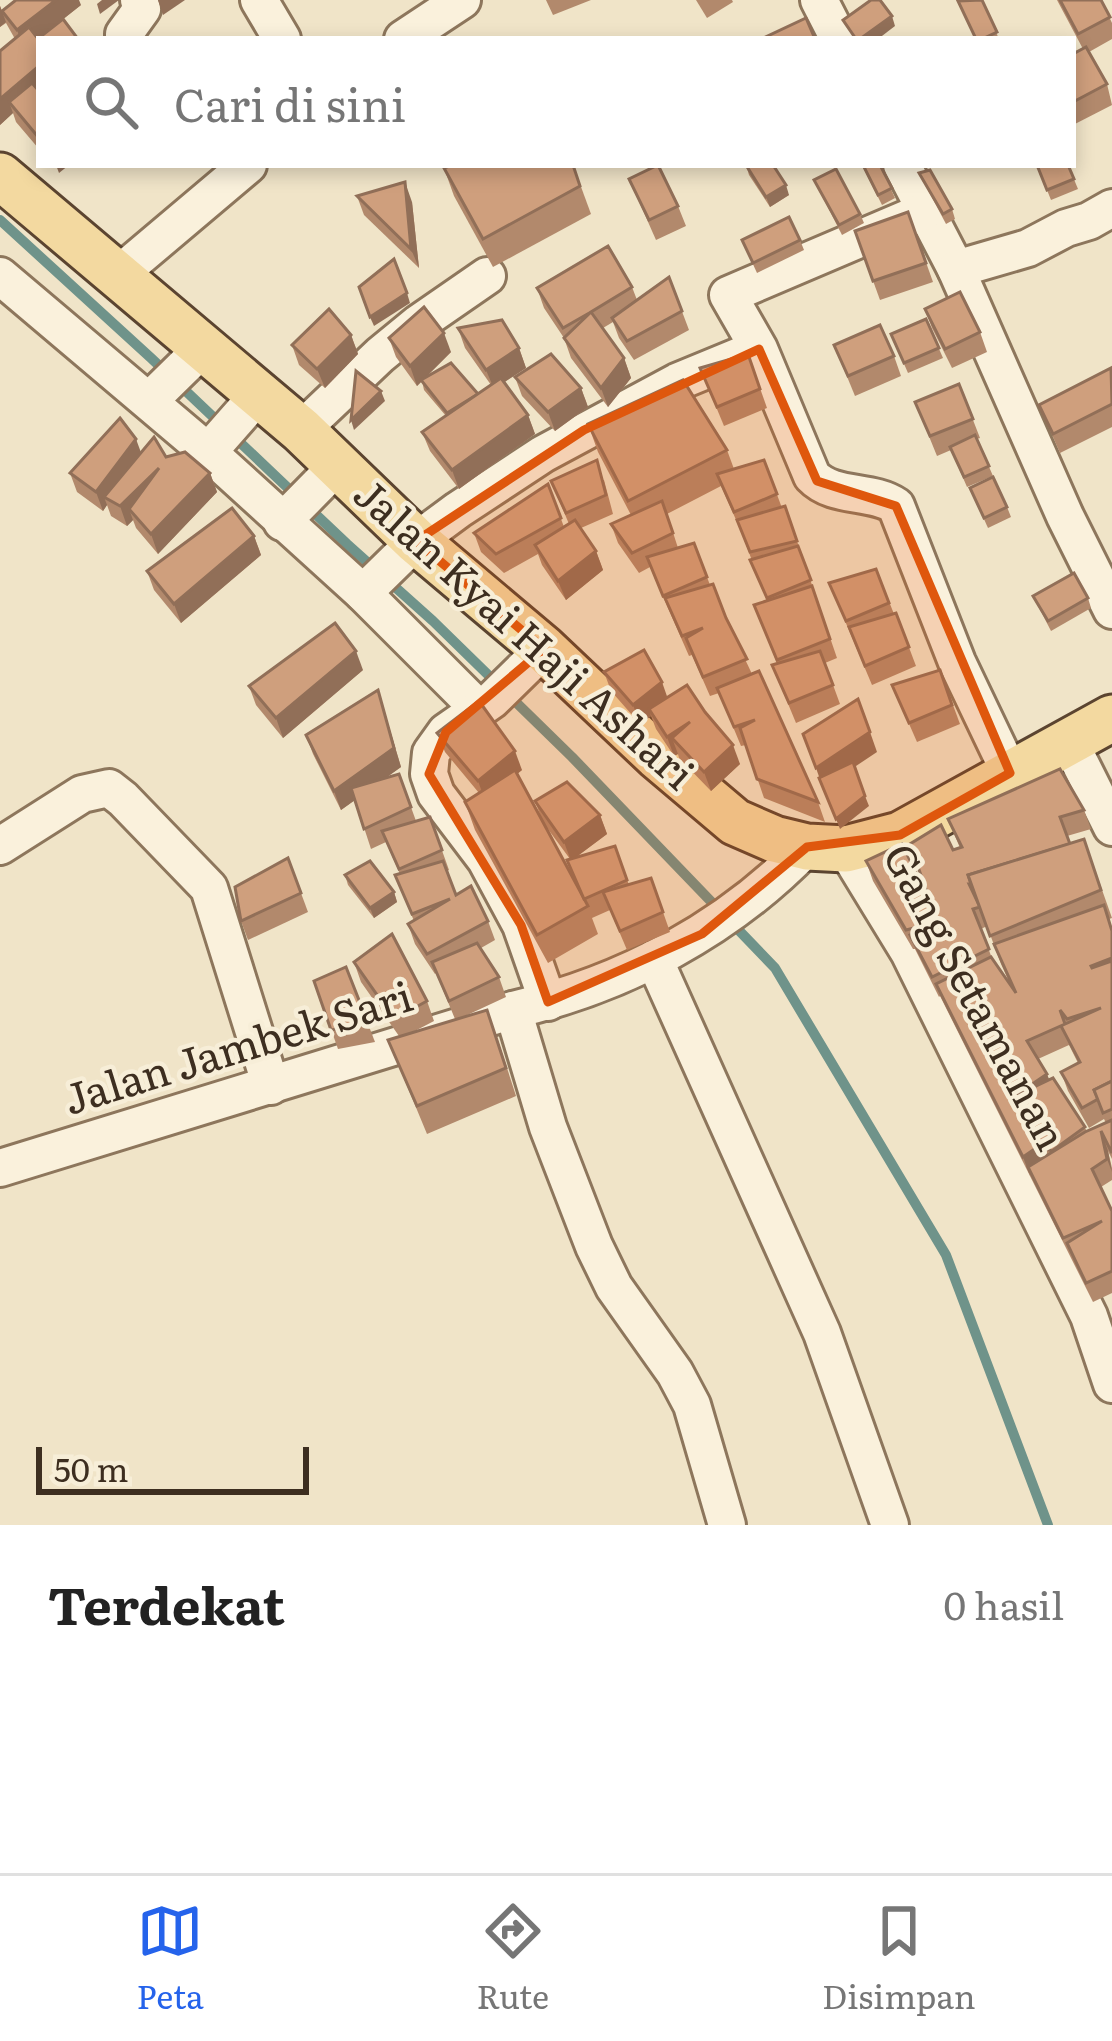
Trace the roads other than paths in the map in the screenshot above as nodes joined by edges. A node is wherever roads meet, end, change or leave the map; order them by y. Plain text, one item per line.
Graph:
1 (139, 0) edge
2 (260, 0) edge
3 (462, 0) edge
4 (819, 0) edge
5 (124, 36) edge
6 (280, 36) edge
7 (408, 36) edge
8 (837, 36) edge
9 (904, 168) edge
10 (234, 170) edge
11 (0, 176) edge
12 (925, 211) junction
13 (1112, 211) edge
14 (956, 268) junction
15 (119, 274) junction
16 (0, 276) edge
17 (487, 276) dead end
18 (759, 349) junction
19 (195, 355) junction
20 (149, 401) junction
21 (250, 403) junction
22 (301, 430) junction
23 (208, 452) junction
24 (329, 474) junction
25 (282, 522) junction
26 (409, 548) junction
27 (362, 593) junction
28 (1112, 610) edge
29 (536, 657) junction
30 (485, 705) junction
31 (1112, 718) edge
32 (1070, 743) junction
33 (1010, 773) junction
34 (1112, 827) edge
35 (0, 846) edge
36 (826, 848) junction
37 (654, 959) junction
38 (531, 1006) junction
39 (271, 1086) junction
40 (0, 1168) edge
41 (1100, 1310) edge
42 (1112, 1384) edge
43 (727, 1525) edge
44 (890, 1525) edge

1 - 5 street
2 - 6 street
3 - 7 street
4 - 8 street
9 - 12 street
10 - 15 street
11 - 15 main road, Jalan Kyai Haji Ashari
12 - 14 street
12 - 18 street
13 - 14 street
14 - 28 street
15 - 19 main road, Jalan Kyai Haji Ashari
16 - 20 street
17 - 22 street
18 - 26 street
18 - 33 street
19 - 20 street
19 - 21 main road, Jalan Kyai Haji Ashari
20 - 23 street
21 - 22 main road, Jalan Kyai Haji Ashari
21 - 23 street
22 - 24 main road, Jalan Kyai Haji Ashari
23 - 25 street
24 - 25 street
24 - 26 main road, Jalan Kyai Haji Ashari
25 - 27 street
26 - 27 street
26 - 29 main road, Jalan Kyai Haji Ashari
27 - 30 street
29 - 30 street
29 - 36 main road, Jalan Kyai Haji Ashari
30 - 38 street
31 - 32 main road
32 - 33 main road
32 - 34 street
33 - 36 main road
35 - 39 street
36 - 37 street, Jalan Jambek Sari
36 - 41 street, Gang Setamanan
37 - 38 street, Jalan Jambek Sari
37 - 44 street
38 - 39 street, Jalan Jambek Sari
38 - 43 street
39 - 40 street, Jalan Jambek Sari
41 - 42 street, Gang Setamanan

